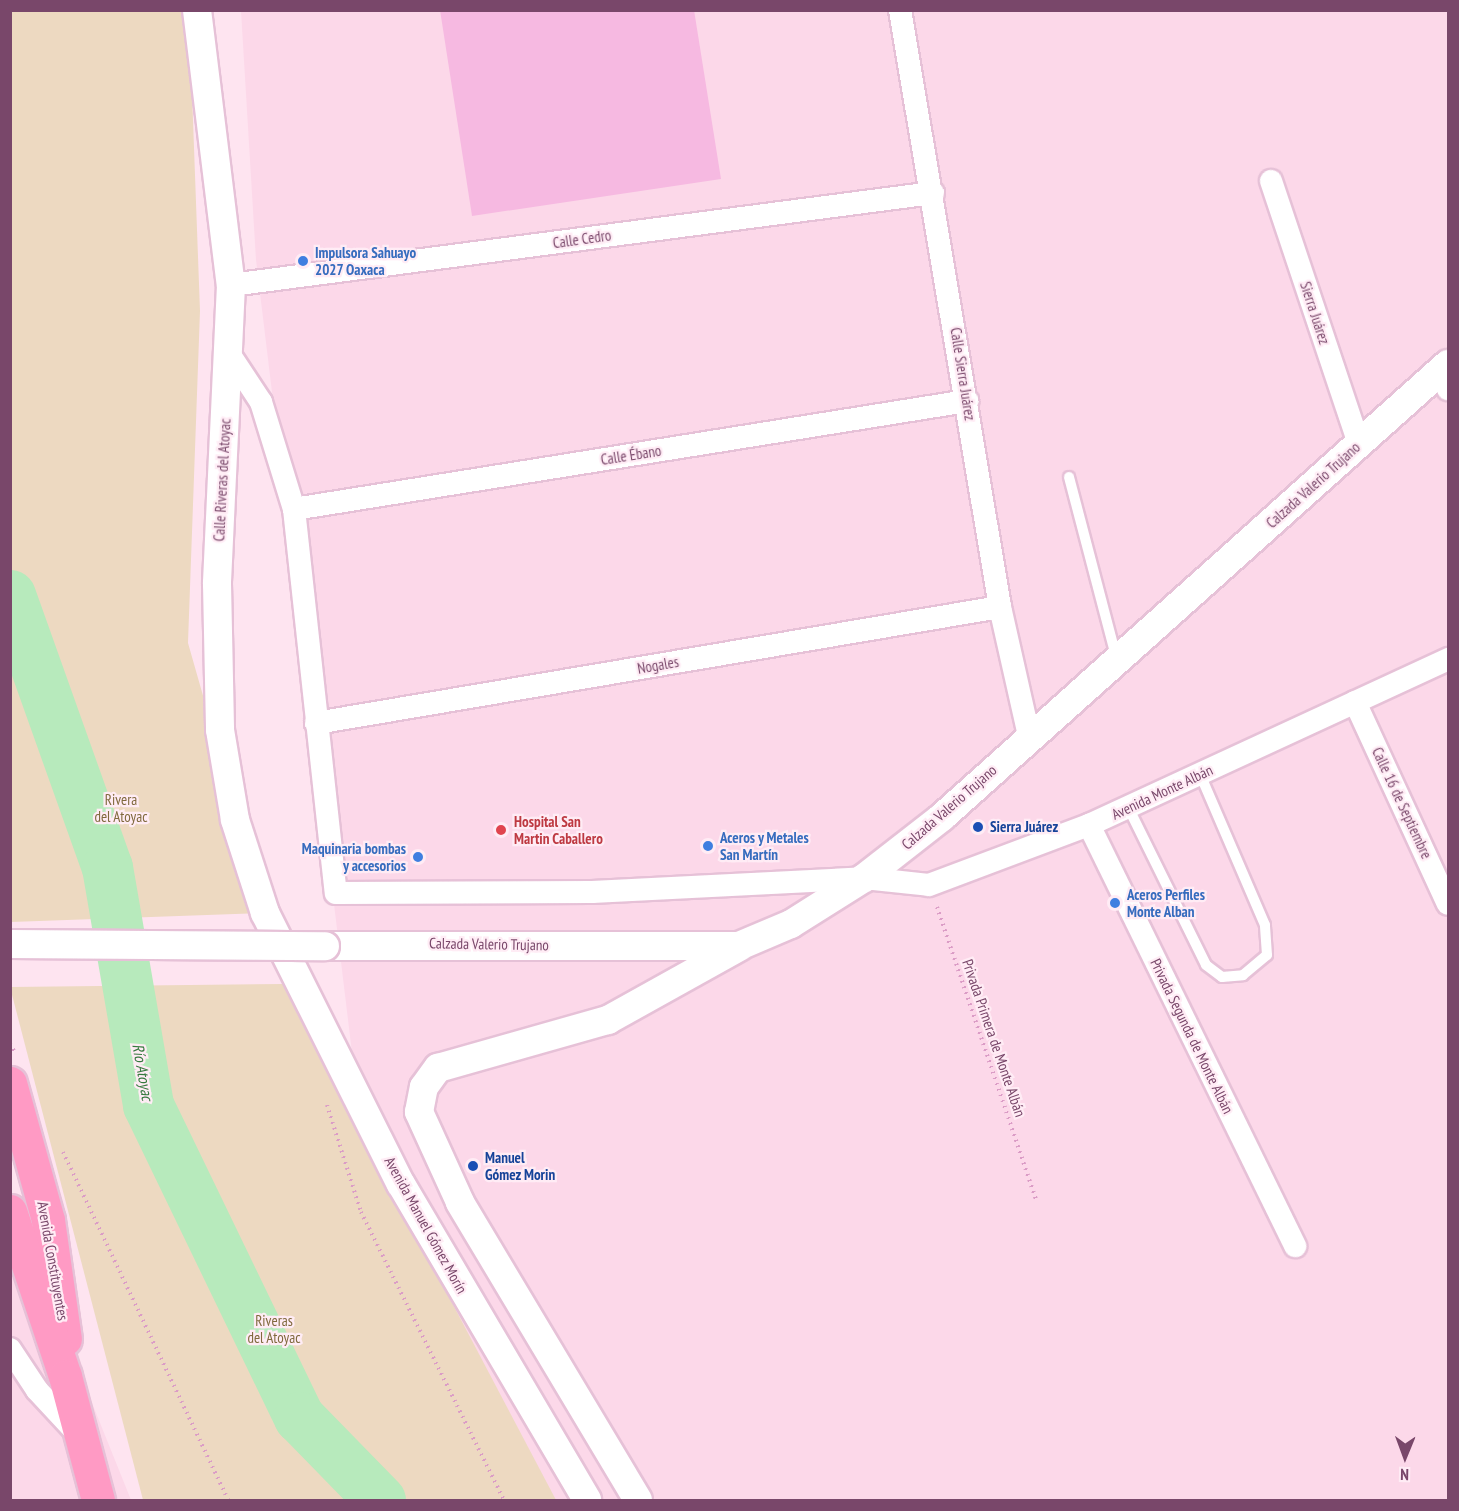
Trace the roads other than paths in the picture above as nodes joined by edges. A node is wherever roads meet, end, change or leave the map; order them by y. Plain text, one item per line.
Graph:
1 (197, 10) edge
2 (900, 10) edge
3 (1271, 181) dead end
4 (933, 193) junction
5 (231, 285) junction
6 (228, 351) junction
7 (1446, 375) edge
8 (968, 401) junction
9 (1359, 444) junction
10 (1069, 477) dead end
11 (294, 509) junction
12 (1000, 608) junction
13 (1449, 658) edge
14 (1117, 659) junction
15 (1355, 702) junction
16 (316, 723) junction
17 (1029, 736) junction
18 (1200, 774) junction
19 (1128, 807) junction
20 (1089, 825) junction
21 (864, 878) junction
22 (1449, 904) edge
23 (281, 942) joint
24 (10, 944) edge
25 (739, 946) junction
26 (16, 1075) edge
27 (10, 1211) edge
28 (1296, 1246) dead end
29 (11, 1351) edge
30 (65, 1376) junction
31 (77, 1433) junction
32 (98, 1500) edge
33 (587, 1500) edge
34 (638, 1500) edge

1 - 5 street, Calle Riveras del Atoyac
2 - 4 street, Calle Sierra Juárez
3 - 9 street, Sierra Juárez
4 - 5 street, Calle Cedro
4 - 8 street, Calle Sierra Juárez
5 - 6 street, Calle Riveras del Atoyac
6 - 11 street
6 - 23 street, Calle Riveras del Atoyac
7 - 9 street, Calzada Valerio Trujano
8 - 11 street, Calle Ébano
8 - 12 street, Calle Sierra Juárez
9 - 14 street, Calzada Valerio Trujano
10 - 14 lane
11 - 16 street
12 - 16 street, Nogales
12 - 17 street, Calle Sierra Juárez
13 - 15 street, Avenida Monte Albán
14 - 17 street, Calzada Valerio Trujano
15 - 18 street, Avenida Monte Albán
15 - 22 street, Calle 16 de Septiembre
16 - 21 street, Avenida Monte Albán
17 - 21 street, Calzada Valerio Trujano
18 - 19 street, Avenida Monte Albán
18 - 19 lane
19 - 20 street, Avenida Monte Albán
20 - 21 street, Avenida Monte Albán
20 - 28 street, Privada Segunda de Monte Albán
21 - 25 street, Calzada Valerio Trujano
23 - 33 street, Avenida Manuel Gómez Morín
24 - 25 street, Calzada Valerio Trujano, bridge
25 - 34 street
26 - 30 main road, Avenida Constituyentes
27 - 30 main road, Avenida Constituyentes
29 - 31 street
30 - 31 main road
31 - 32 main road

